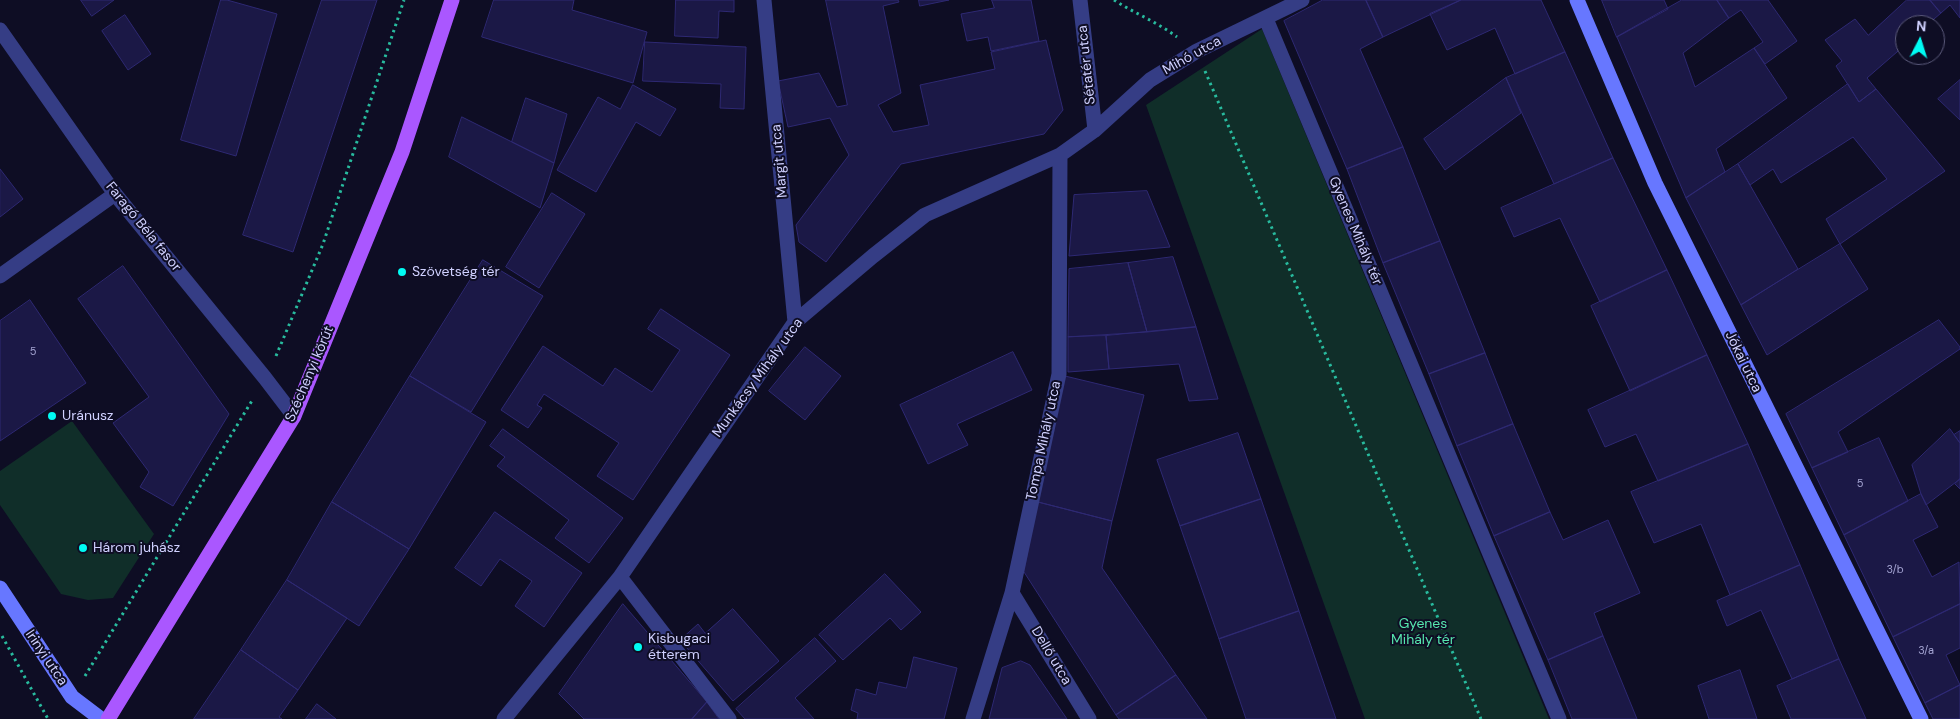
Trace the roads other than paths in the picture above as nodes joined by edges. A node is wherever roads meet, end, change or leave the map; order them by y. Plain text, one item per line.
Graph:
1 (452, 0) edge
2 (764, 0) edge
3 (1080, 0) edge
4 (1302, 0) edge
5 (1577, 0) edge
6 (1266, 19) junction
7 (0, 30) edge
8 (1095, 130) junction
9 (1060, 155) junction
10 (115, 194) junction
11 (0, 276) edge
12 (795, 322) junction
13 (294, 416) junction
14 (620, 577) junction
15 (0, 588) edge
16 (1012, 593) junction
17 (101, 719) edge
18 (108, 719) edge
19 (504, 719) edge
20 (729, 719) edge
21 (973, 719) edge
22 (1089, 719) edge
23 (1559, 719) edge
24 (1920, 719) edge

1 - 13 main road, Széchenyi körút
2 - 12 street, Margit utca
3 - 8 street, Sétatér utca
4 - 6 street, Mihó utca
5 - 24 street, Jókai utca
6 - 8 street, Mihó utca
6 - 23 street, Gyenes Mihály tér
7 - 10 street, Faragó Béla fasor
8 - 9 street, Munkácsy Mihály utca
9 - 12 street, Munkácsy Mihály utca
9 - 16 street, Tompa Mihály utca
10 - 11 street
10 - 13 street, Faragó Béla fasor
12 - 14 street, Munkácsy Mihály utca
13 - 18 main road, Széchenyi körút
14 - 19 street, Munkácsy Mihály utca
14 - 20 street
15 - 17 street, Irinyi utca
16 - 21 street, Tompa Mihály utca
16 - 22 street, Dellő utca

